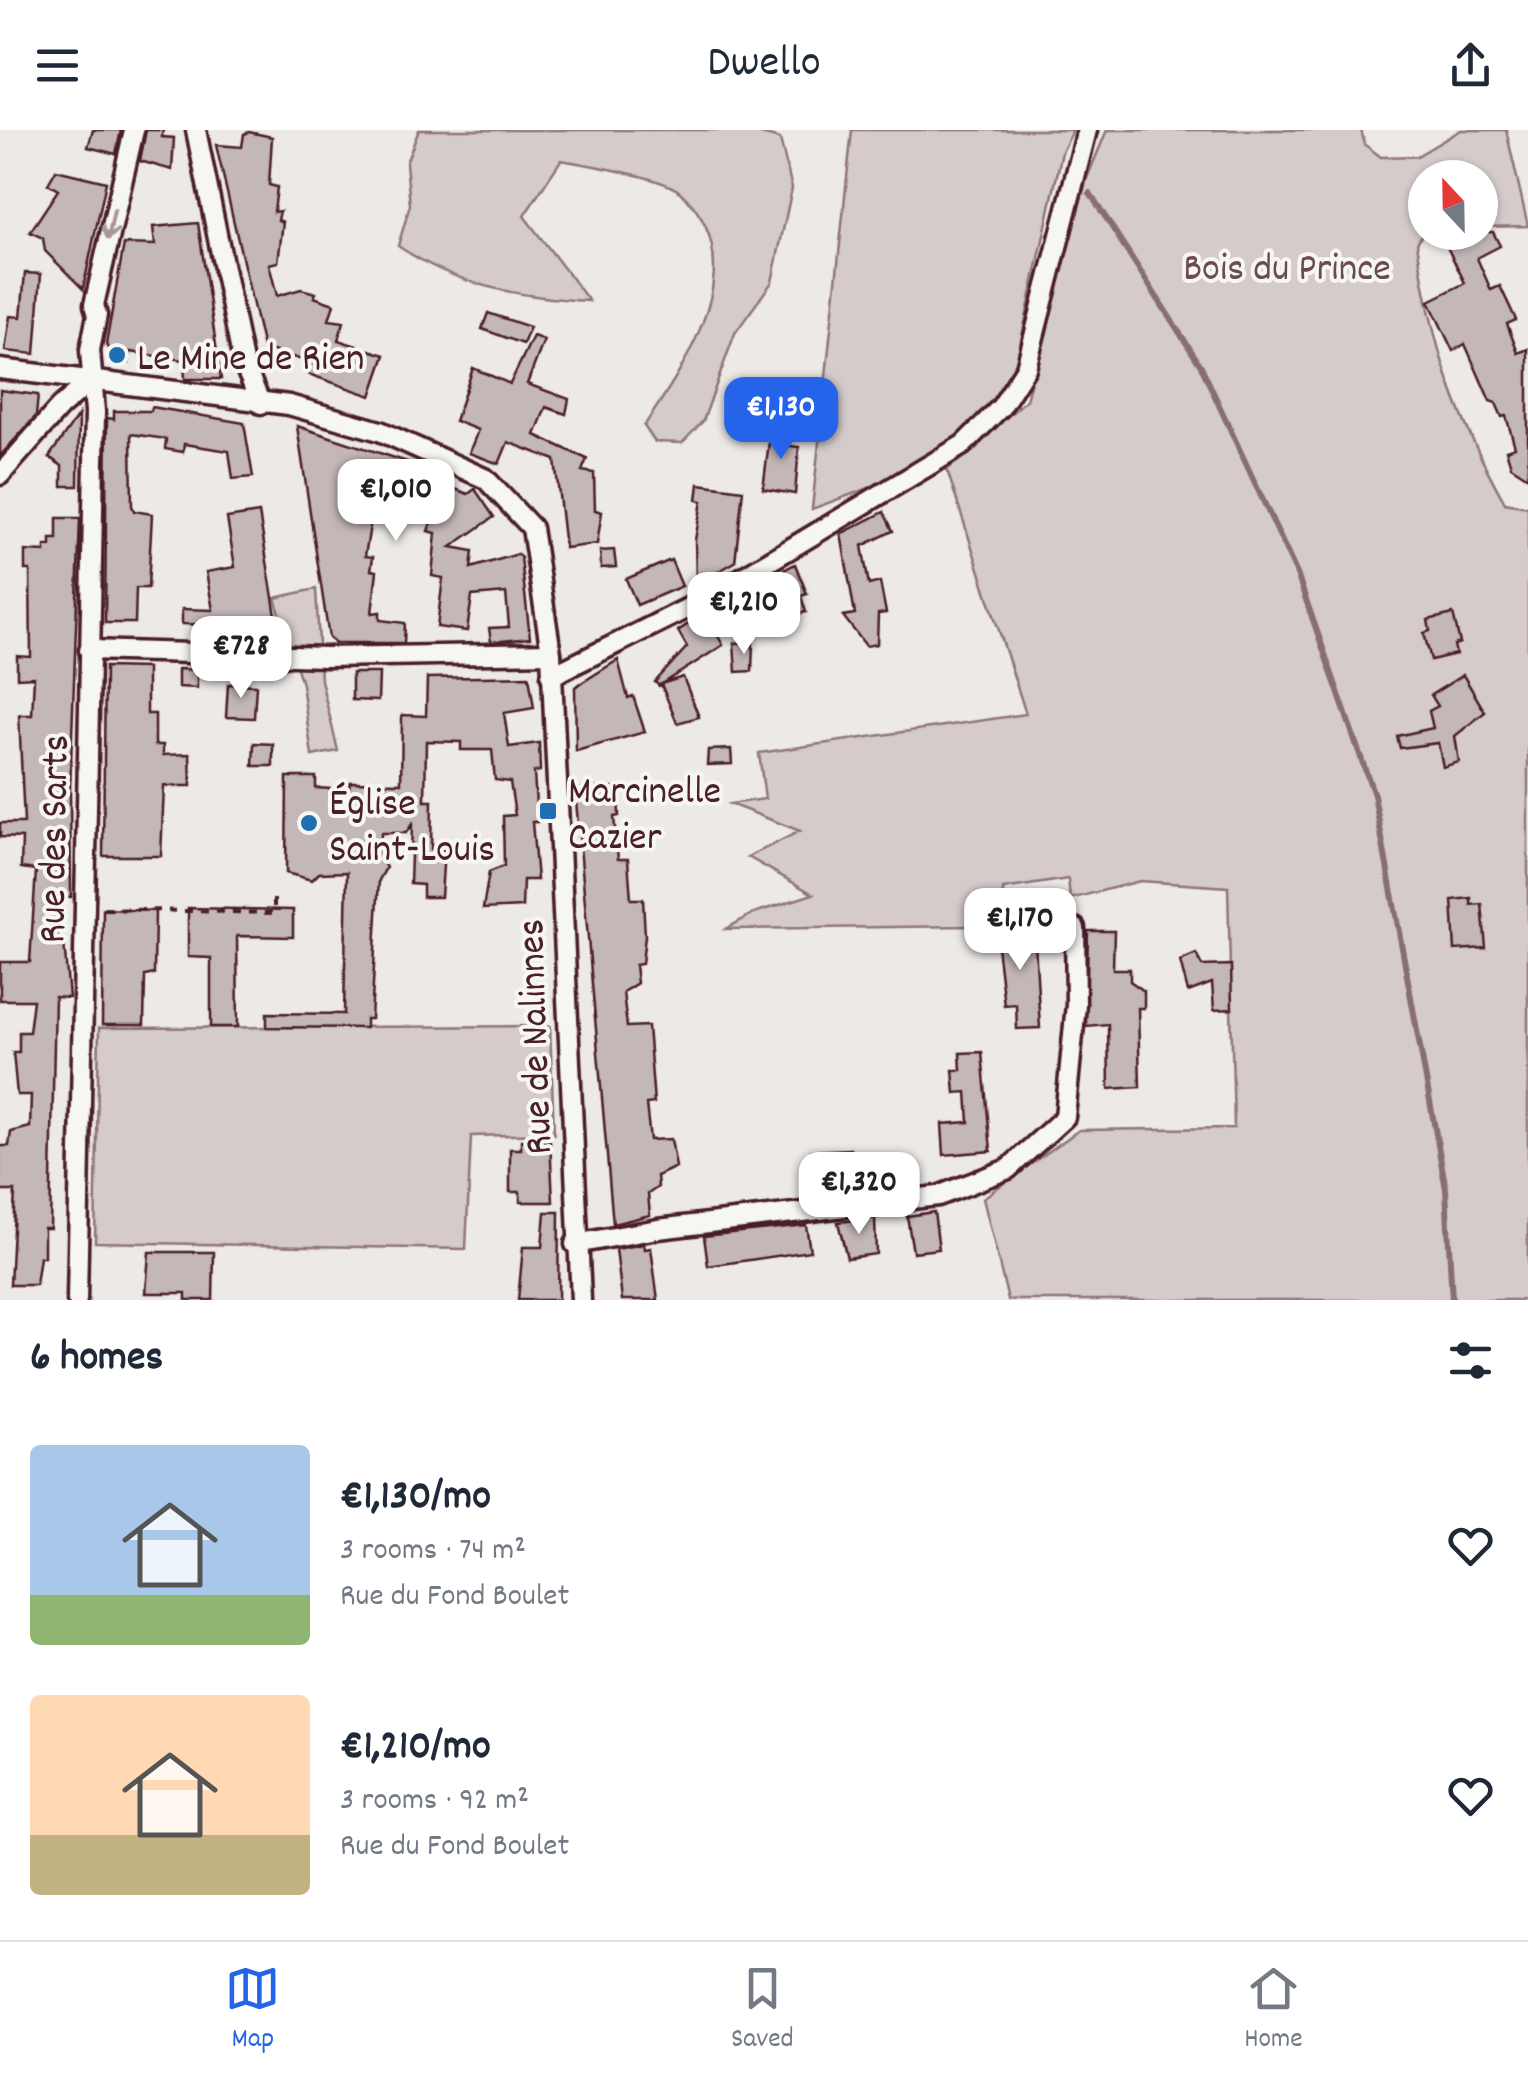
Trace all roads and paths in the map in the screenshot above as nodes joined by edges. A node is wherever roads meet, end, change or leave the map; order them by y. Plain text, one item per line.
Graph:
1 (134, 130) edge
2 (196, 130) edge
3 (1087, 130) edge
4 (0, 369) edge
5 (94, 378) junction
6 (261, 404) junction
7 (2, 475) edge
8 (89, 650) junction
9 (551, 653) junction
10 (552, 676) junction
11 (274, 894) dead end
12 (85, 908) junction
13 (1076, 928) dead end
14 (575, 1244) junction
15 (77, 1300) edge
16 (581, 1300) edge

1 -> 5 street, Rue des Sarts
2 - 6 street
3 - 10 street
4 - 5 street, Rue de Nalinnes
5 - 6 street, Rue de Nalinnes
5 - 7 street
5 - 8 street, Rue des Sarts
6 - 9 street, Rue de Nalinnes
8 - 9 street
8 - 12 street, Rue des Sarts
9 - 10 street, Rue de Nalinnes
10 - 14 street, Rue de Nalinnes
11 - 12 path
12 - 15 street, Rue des Sarts
13 - 14 street
14 - 16 street, Rue de Nalinnes

